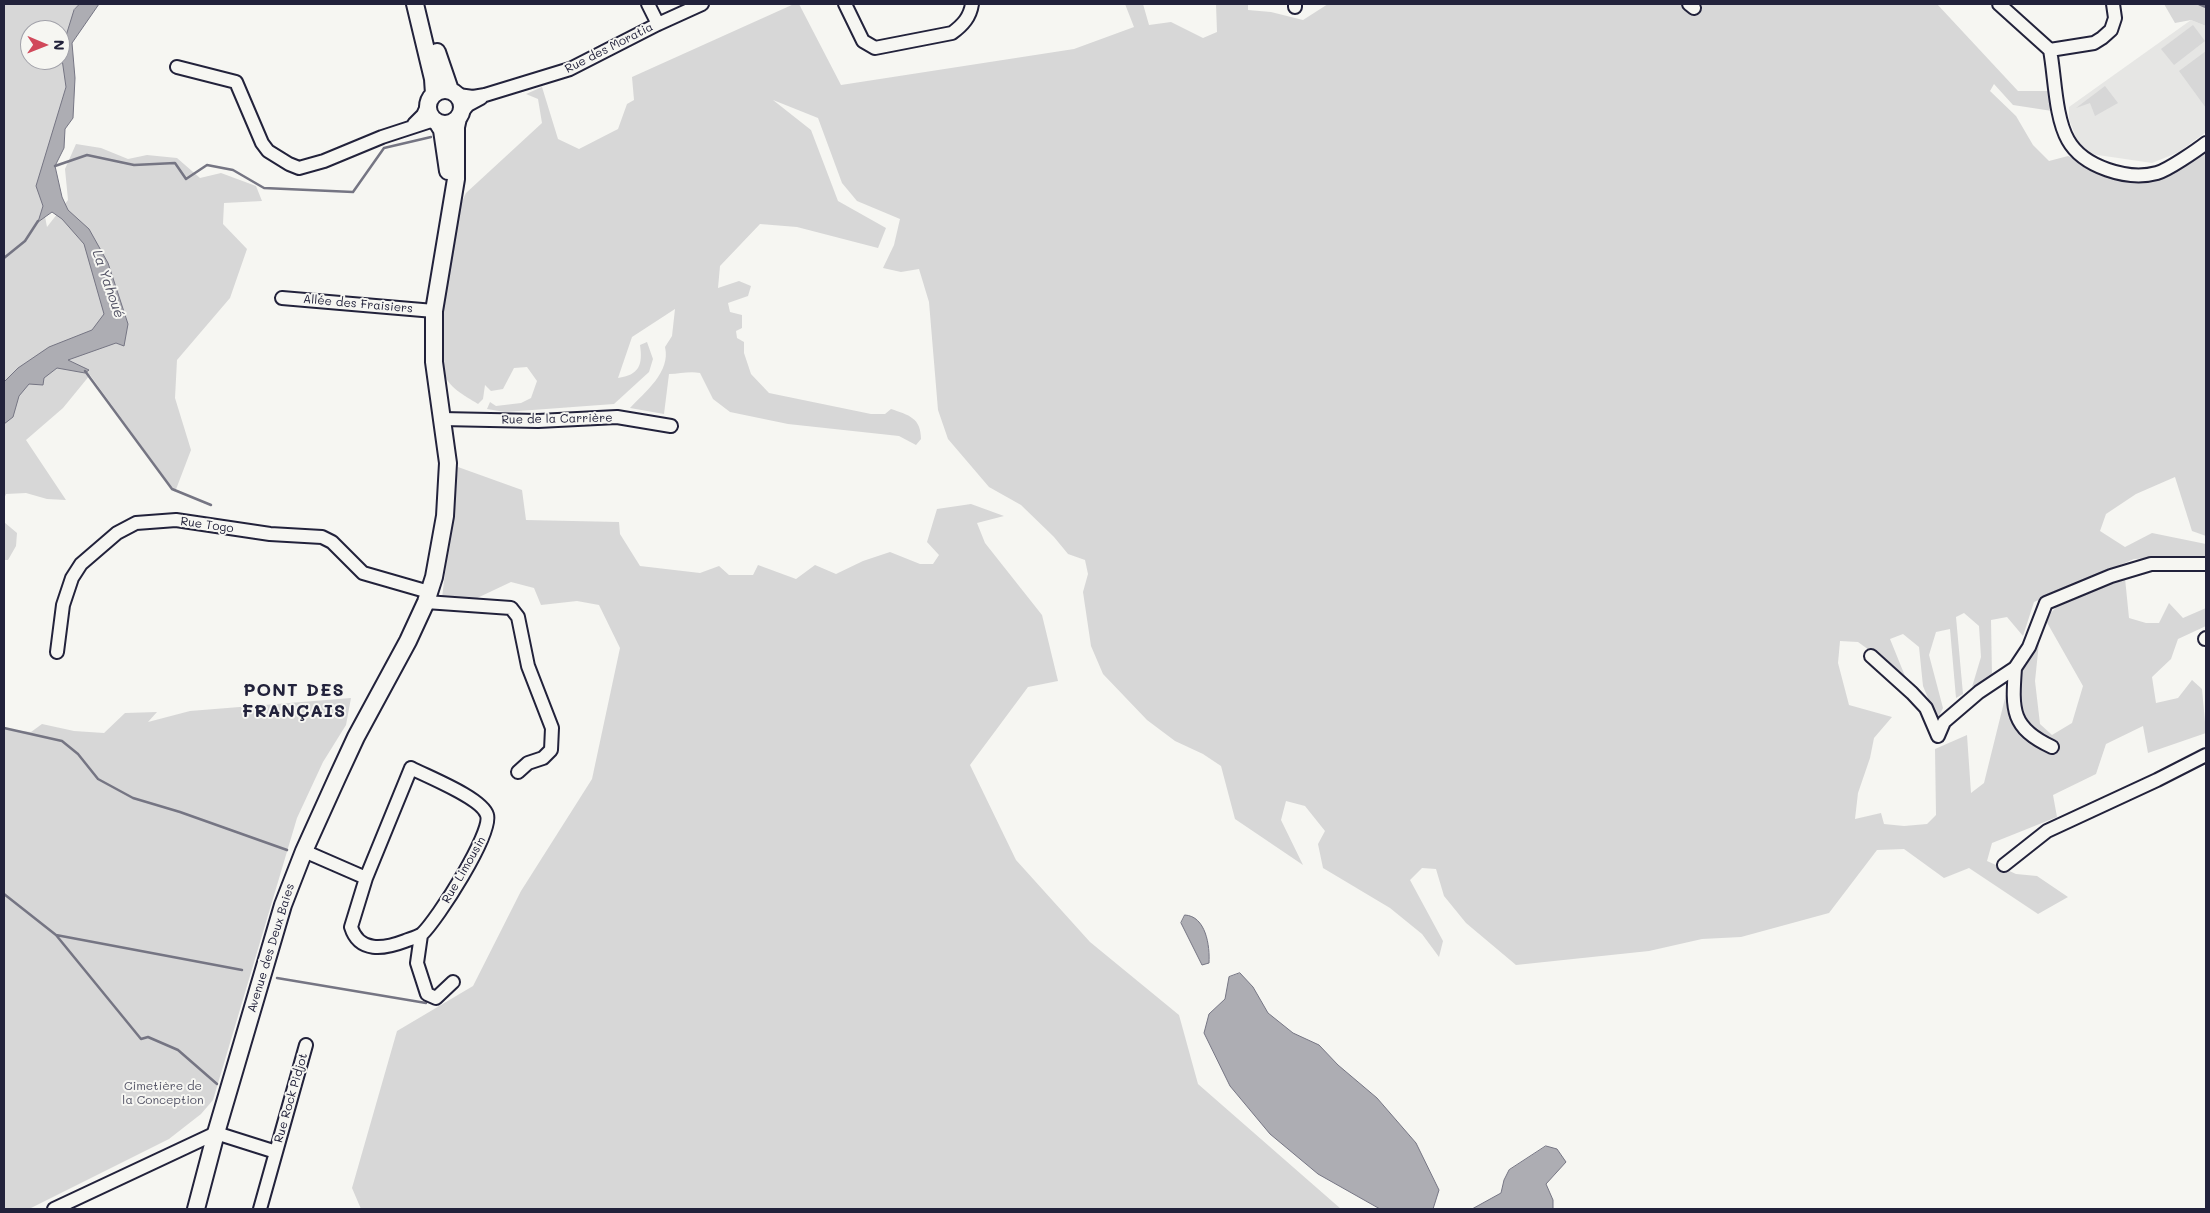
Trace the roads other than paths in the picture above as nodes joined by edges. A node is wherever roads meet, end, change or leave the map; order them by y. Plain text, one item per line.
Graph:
1 (415, 4) edge
2 (426, 4) edge
3 (648, 4) edge
4 (702, 4) edge
5 (845, 4) edge
6 (972, 4) edge
7 (1999, 4) edge
8 (2113, 4) edge
9 (658, 24) junction
10 (2050, 50) junction
11 (177, 68) dead end
12 (454, 92) junction
13 (486, 96) junction
14 (433, 110) junction
15 (460, 115) junction
16 (2205, 145) edge
17 (451, 215) junction
18 (282, 298) dead end
19 (434, 311) junction
20 (442, 419) junction
21 (671, 426) dead end
22 (2206, 564) edge
23 (426, 595) junction
24 (57, 652) dead end
25 (1871, 656) dead end
26 (2015, 668) junction
27 (2052, 747) dead end
28 (2206, 755) edge
29 (518, 772) dead end
30 (304, 851) junction
31 (2004, 865) dead end
32 (366, 878) junction
33 (421, 935) junction
34 (453, 982) dead end
35 (306, 1045) dead end
36 (216, 1133) junction
37 (276, 1152) junction
38 (54, 1209) edge
39 (196, 1209) edge
40 (260, 1209) edge

1 - 14 main road, Avenue des Deux Baies
2 - 12 main road
3 - 9 street
4 - 9 street, Rue des Moratia
5 - 6 street
7 - 10 street
8 - 10 street
9 - 13 street, Rue des Moratia
10 - 16 street
11 - 14 street
12 - 13 street, Rue des Moratia
12 - 14 main road
12 - 15 main road
13 - 15 street, Rue des Moratia
14 - 15 main road
14 - 17 main road, Avenue des Deux Baies
15 - 17 main road, Avenue des Deux Baies
17 - 19 main road, Avenue des Deux Baies
18 - 19 street, Allée des Fraisiers
19 - 20 main road, Avenue des Deux Baies
20 - 21 street, Rue de la Carrière
20 - 23 main road, Avenue des Deux Baies
22 - 26 street
23 - 24 street, Rue Togo
23 - 29 street, Rue Togo
23 - 30 main road, Avenue des Deux Baies
25 - 26 street
26 - 27 street
28 - 31 street
30 - 32 street
30 - 36 main road, Avenue des Deux Baies
32 - 33 street, Rue Limousin
32 - 33 street, Rue Limousin
33 - 34 street
35 - 37 street, Rue Rock Pidjot
36 - 37 street, Rue Rock Pidjot
36 - 38 street
36 - 39 main road, Avenue des Deux Baies
37 - 40 street, Rue Rock Pidjot

